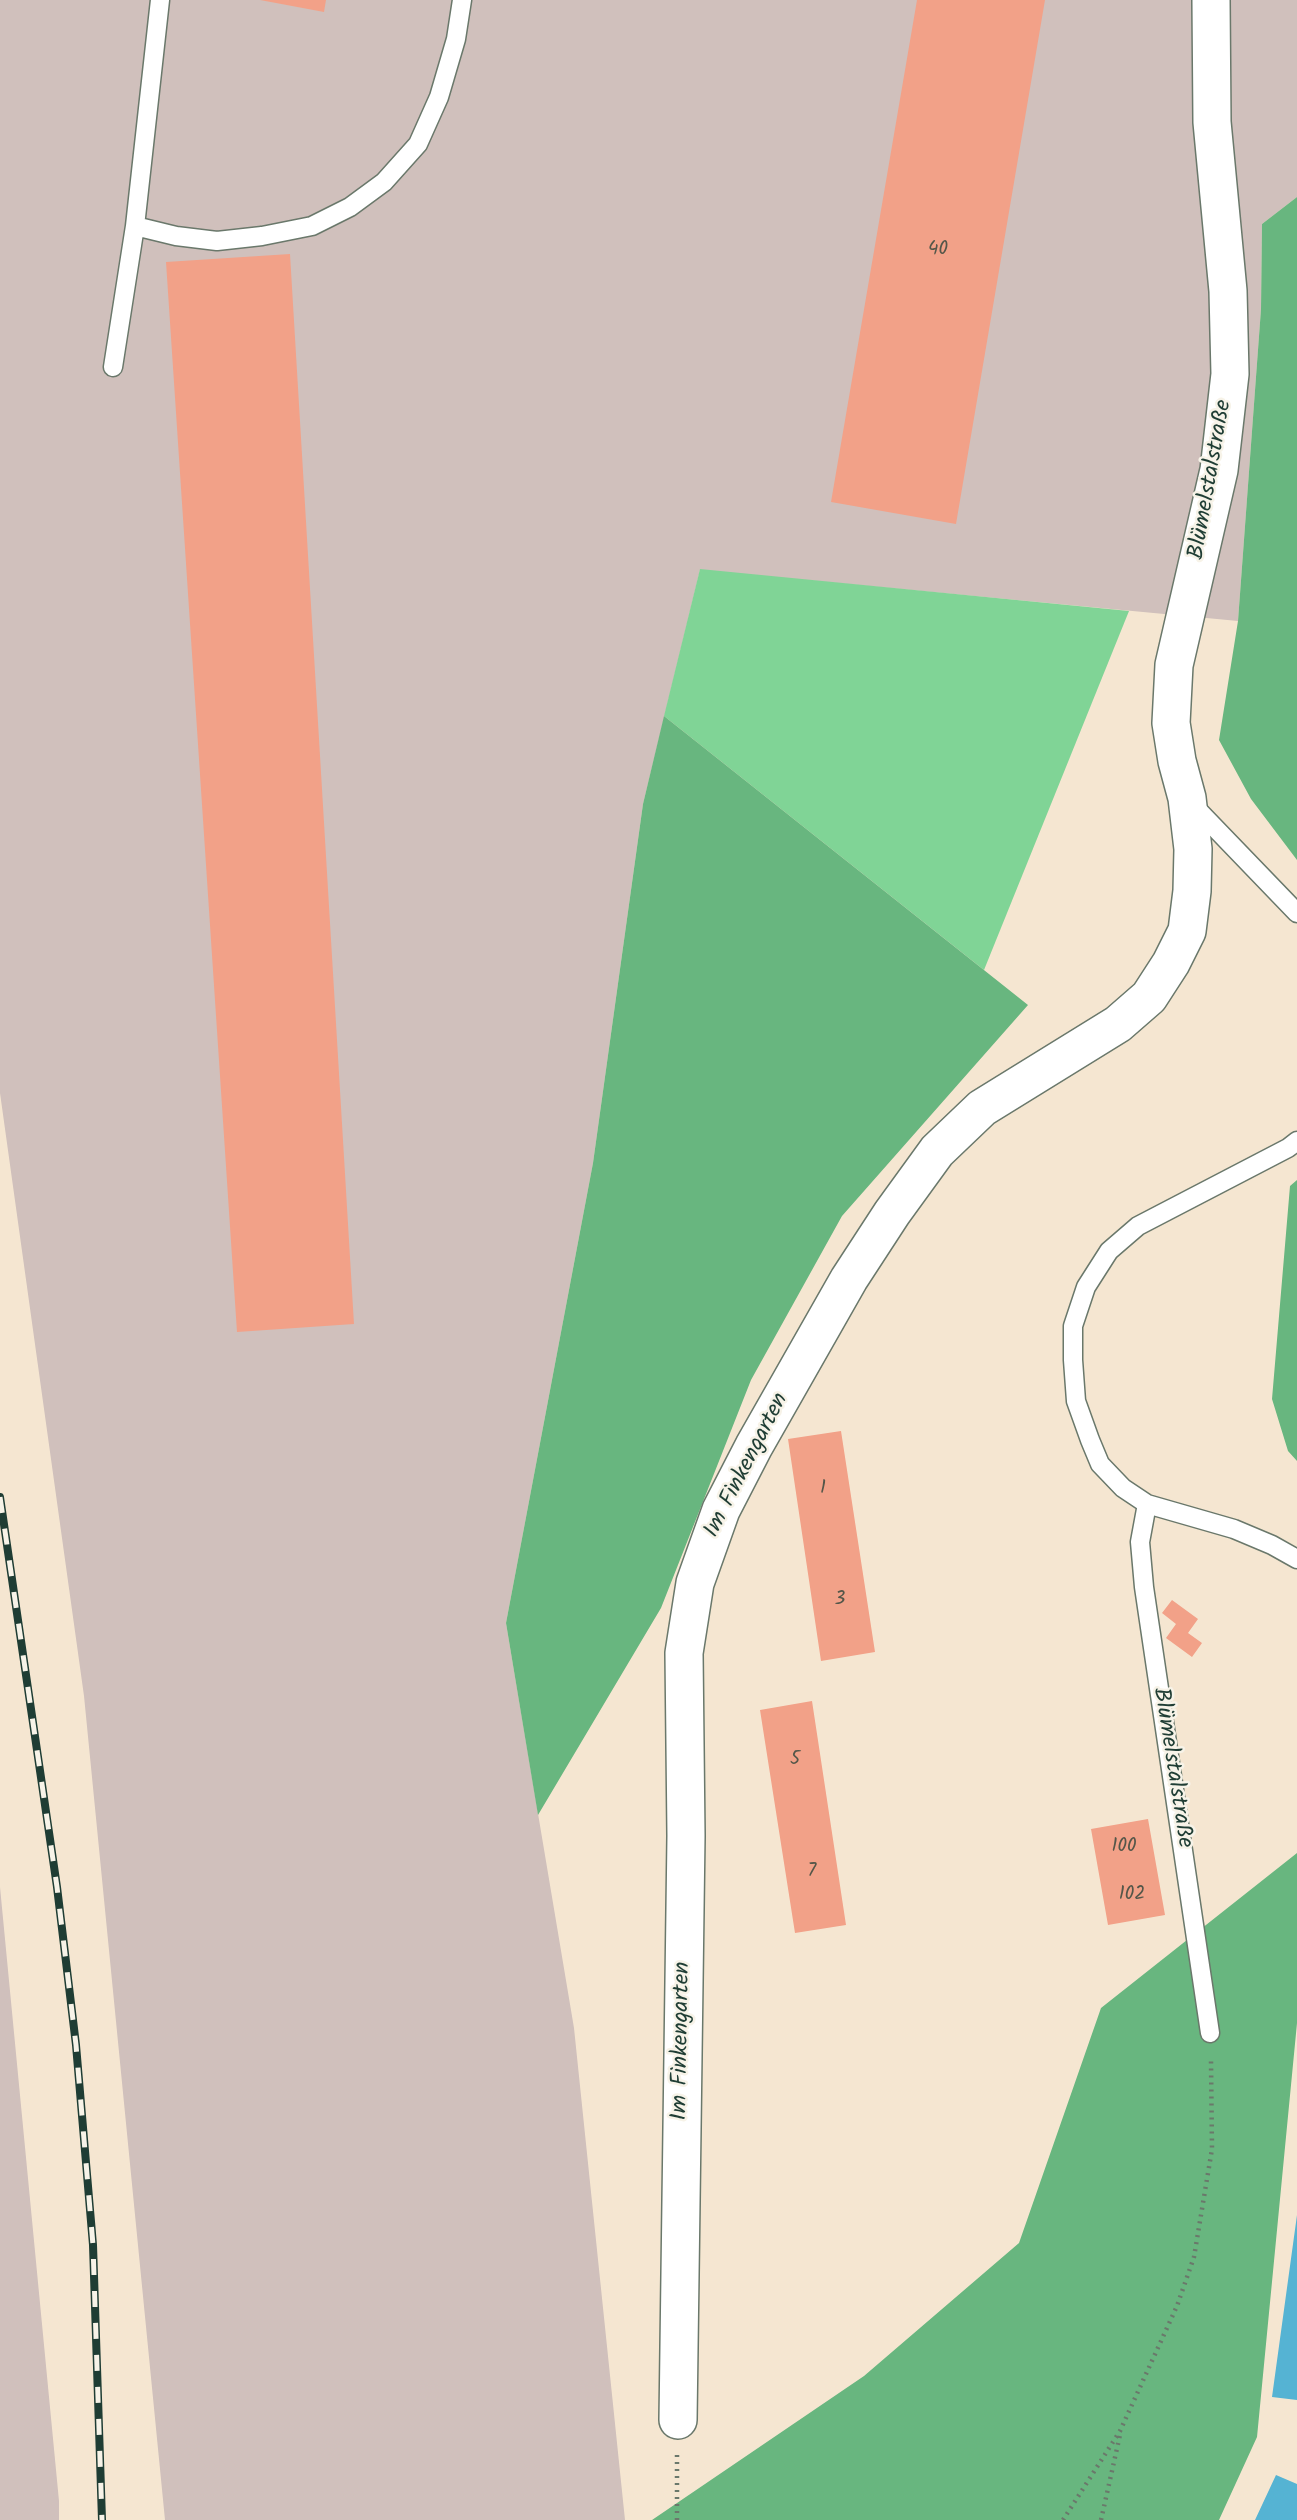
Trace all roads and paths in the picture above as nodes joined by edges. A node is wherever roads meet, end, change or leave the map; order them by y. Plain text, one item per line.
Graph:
1 (160, 0) edge
2 (462, 0) edge
3 (1211, 0) edge
4 (135, 226) junction
5 (113, 367) dead end
6 (1187, 798) junction
7 (1297, 913) edge
8 (1297, 1141) edge
9 (1147, 1503) junction
10 (1297, 1559) edge
11 (1210, 2033) joint
12 (678, 2420) joint
13 (1121, 2431) junction
14 (677, 2520) edge
15 (1063, 2520) edge
16 (1101, 2520) edge

1 - 4 lane
2 - 4 lane
3 - 6 street, Blümelstalstraße
4 - 5 lane
6 - 7 lane, Blümelstalstraße
6 - 12 street, Im Finkengarten
8 - 9 lane
9 - 10 lane
9 - 11 lane, Blümelstalstraße
11 - 13 path
12 - 14 path
13 - 15 path
13 - 16 path

